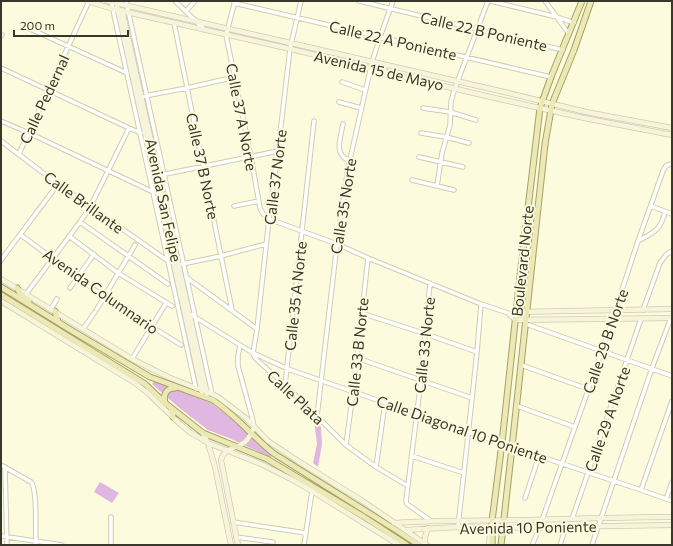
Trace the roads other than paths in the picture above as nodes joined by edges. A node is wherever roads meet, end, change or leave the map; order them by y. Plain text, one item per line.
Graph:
1 (88, 1) edge
2 (175, 1) edge
3 (195, 1) edge
4 (301, 1) edge
5 (359, 1) edge
6 (393, 1) edge
7 (489, 1) edge
8 (546, 1) edge
9 (582, 1) edge
10 (592, 1) edge
11 (115, 2) edge
12 (234, 2) edge
13 (372, 2) edge
14 (126, 3) edge
15 (391, 8) junction
16 (113, 9) junction
17 (121, 11) junction
18 (186, 11) junction
19 (128, 12) junction
20 (557, 17) junction
21 (297, 18) junction
22 (198, 22) junction
23 (174, 23) junction
24 (574, 23) junction
25 (26, 26) dead end
26 (228, 28) junction
27 (477, 29) junction
28 (205, 30) junction
29 (569, 34) junction
30 (226, 35) junction
31 (380, 37) junction
32 (291, 43) junction
33 (68, 46) junction
34 (290, 49) junction
35 (563, 50) junction
36 (467, 58) junction
37 (372, 62) junction
38 (1, 68) edge
39 (371, 68) junction
40 (127, 73) junction
41 (235, 77) junction
42 (551, 77) junction
43 (458, 81) junction
44 (342, 82) dead end
45 (187, 88) junction
46 (455, 88) junction
47 (48, 90) junction
48 (365, 90) junction
49 (142, 97) junction
50 (542, 101) junction
51 (339, 102) dead end
52 (552, 104) junction
53 (361, 108) junction
54 (423, 108) dead end
55 (540, 108) junction
56 (550, 110) junction
57 (450, 112) junction
58 (476, 120) dead end
59 (1, 121) edge
60 (314, 121) dead end
61 (343, 124) dead end
62 (129, 128) junction
63 (672, 128) edge
64 (139, 132) junction
65 (28, 133) junction
66 (421, 133) dead end
67 (148, 134) junction
68 (672, 135) edge
69 (446, 137) junction
70 (1, 141) edge
71 (469, 143) dead end
72 (278, 151) junction
73 (19, 154) junction
74 (251, 157) junction
75 (419, 157) dead end
76 (349, 160) junction
77 (441, 161) junction
78 (671, 163) edge
79 (203, 166) junction
80 (463, 167) dead end
81 (108, 171) junction
82 (159, 175) junction
83 (412, 180) dead end
84 (58, 184) junction
85 (437, 186) junction
86 (454, 190) dead end
87 (153, 192) junction
88 (259, 201) junction
89 (234, 206) dead end
90 (651, 206) junction
91 (90, 207) junction
92 (665, 212) junction
93 (672, 214) edge
94 (269, 219) junction
95 (80, 222) junction
96 (302, 231) junction
97 (21, 235) junction
98 (69, 236) junction
99 (638, 241) junction
100 (266, 244) junction
101 (336, 244) junction
102 (134, 245) dead end
103 (672, 251) edge
104 (94, 254) junction
105 (221, 256) junction
106 (128, 257) junction
107 (52, 258) junction
108 (368, 258) junction
109 (1, 260) edge
110 (168, 261) junction
111 (179, 265) junction
112 (118, 273) junction
113 (77, 277) junction
114 (186, 277) junction
115 (1, 279) edge
116 (430, 283) junction
117 (168, 284) dead end
118 (1, 287) edge
119 (17, 288) junction
120 (70, 288) dead end
121 (26, 294) junction
122 (1, 295) edge
123 (104, 297) junction
124 (57, 299) dead end
125 (1, 301) edge
126 (166, 303) junction
127 (481, 304) junction
128 (32, 306) junction
129 (172, 306) dead end
130 (672, 309) edge
131 (53, 310) junction
132 (232, 310) junction
133 (643, 310) junction
134 (184, 311) junction
135 (615, 311) junction
136 (516, 312) junction
137 (527, 312) junction
138 (361, 313) junction
139 (508, 313) junction
140 (189, 314) junction
141 (195, 318) junction
142 (613, 318) junction
143 (641, 318) junction
144 (671, 318) edge
145 (515, 320) junction
146 (58, 322) junction
147 (526, 322) junction
148 (152, 327) junction
149 (83, 329) junction
150 (257, 329) junction
151 (426, 334) junction
152 (182, 345) dead end
153 (240, 345) junction
154 (602, 351) junction
155 (477, 352) junction
156 (253, 353) junction
157 (357, 358) junction
158 (132, 359) junction
159 (627, 360) junction
160 (521, 365) junction
161 (652, 368) junction
162 (288, 369) junction
163 (672, 376) edge
164 (421, 380) junction
165 (321, 381) junction
166 (285, 385) junction
167 (178, 388) junction
168 (196, 388) junction
169 (588, 389) junction
170 (204, 391) junction
171 (353, 392) junction
172 (212, 394) junction
173 (202, 396) junction
174 (472, 398) junction
175 (672, 401) edge
176 (165, 403) junction
177 (385, 403) junction
178 (517, 406) junction
179 (171, 408) junction
180 (417, 414) junction
181 (317, 416) junction
182 (173, 418) junction
183 (254, 427) junction
184 (575, 427) junction
185 (468, 432) junction
186 (203, 433) junction
187 (251, 433) junction
188 (208, 443) junction
189 (502, 443) junction
190 (346, 445) junction
191 (236, 447) junction
192 (512, 447) junction
193 (227, 450) junction
194 (412, 456) junction
195 (539, 456) junction
196 (562, 463) junction
197 (1, 465) edge
198 (376, 467) junction
199 (6, 468) junction
200 (588, 472) junction
201 (464, 473) junction
202 (293, 475) junction
203 (304, 481) junction
204 (615, 481) junction
205 (296, 482) junction
206 (672, 482) edge
207 (408, 486) junction
208 (227, 487) junction
209 (220, 488) junction
210 (313, 489) junction
211 (641, 490) junction
212 (525, 498) dead end
213 (666, 499) junction
214 (672, 501) edge
215 (111, 517) dead end
216 (672, 517) edge
217 (601, 518) junction
218 (572, 519) junction
219 (542, 520) junction
220 (431, 521) junction
221 (458, 521) junction
222 (492, 521) junction
223 (504, 521) junction
224 (233, 522) junction
225 (394, 522) junction
226 (386, 523) junction
227 (672, 525) edge
228 (598, 526) junction
229 (540, 527) junction
230 (566, 527) junction
231 (428, 528) junction
232 (458, 528) junction
233 (492, 528) junction
234 (503, 528) junction
235 (383, 530) junction
236 (396, 530) junction
237 (405, 530) junction
238 (306, 533) junction
239 (1, 536) edge
240 (7, 537) junction
241 (236, 537) junction
242 (390, 539) joint
243 (273, 542) dead end
244 (36, 543) edge
245 (399, 543) edge
246 (426, 544) edge
247 (7, 545) edge
248 (62, 545) edge
249 (111, 545) edge
250 (232, 545) edge
251 (238, 545) edge
252 (304, 545) edge
253 (407, 545) edge
254 (419, 545) edge
255 (490, 545) edge
256 (502, 545) edge
257 (532, 545) edge
258 (560, 545) edge
259 (592, 545) edge

1 - 16 main road, Avenida 15 de Mayo
1 - 33 street, Calle Pedernal
2 - 18 street
3 - 18 street
4 - 21 street, Calle 37 Norte
5 - 13 street, Calle 22 B Poniente
6 - 15 street, Calle 35 Norte
7 - 20 street
7 - 27 street
8 - 20 street
9 - 24 main road, Boulevard Norte
10 - 52 main road, Boulevard Norte
11 - 14 main road, Avenida 15 de Mayo
11 - 16 street, Avenida San Felipe
11 - 17 main road, Avenida San Felipe
12 - 21 street, Calle 22 A Poniente
12 - 26 street
13 - 15 street, Calle 22 B Poniente
14 - 19 street, Avenida San Felipe
14 - 22 main road, Avenida 15 de Mayo
15 - 27 street, Calle 22 B Poniente
15 - 31 street, Calle 35 Norte
16 - 17 main road, Avenida 15 de Mayo
16 - 40 street, Avenida San Felipe
17 - 19 main road, Avenida 15 de Mayo
17 - 49 main road, Avenida San Felipe
18 - 22 street
19 - 23 main road, Avenida 15 de Mayo
19 - 49 street, Avenida San Felipe
20 - 24 street
20 - 29 street
21 - 31 street, Calle 22 A Poniente
21 - 32 street, Calle 37 Norte
22 - 26 main road, Avenida 15 de Mayo
22 - 28 street
23 - 28 main road, Avenida 15 de Mayo
23 - 45 street, Calle 37 B Norte
24 - 29 main road, Boulevard Norte
25 - 33 street
26 - 30 street
26 - 32 main road, Avenida 15 de Mayo
27 - 35 street, Calle 22 B Poniente
27 - 36 street
28 - 30 main road, Avenida 15 de Mayo
29 - 35 main road, Boulevard Norte
30 - 34 main road, Avenida 15 de Mayo
30 - 41 street, Calle 37 A Norte
31 - 36 street, Calle 22 A Poniente
31 - 37 street, Calle 35 Norte
32 - 34 street, Calle 37 Norte
32 - 37 main road, Avenida 15 de Mayo
33 - 40 street
33 - 47 street, Calle Pedernal
34 - 39 main road, Avenida 15 de Mayo
34 - 72 street, Calle 37 Norte
35 - 42 main road, Boulevard Norte
36 - 42 street, Calle 22 A Poniente
36 - 43 street
37 - 39 street, Calle 35 Norte
37 - 43 main road, Avenida 15 de Mayo
38 - 47 street
39 - 46 main road, Avenida 15 de Mayo
39 - 48 street, Calle 35 Norte
40 - 64 street, Avenida San Felipe
41 - 45 street
41 - 74 street, Calle 37 A Norte
42 - 50 main road, Boulevard Norte
43 - 46 street
43 - 50 main road, Avenida 15 de Mayo
44 - 48 street
45 - 49 street
45 - 79 street, Calle 37 B Norte
46 - 55 main road, Avenida 15 de Mayo
46 - 57 street
47 - 62 street
47 - 65 street, Calle Pedernal
48 - 53 street, Calle 35 Norte
49 - 67 main road, Avenida San Felipe
49 - 82 street, Avenida San Felipe
50 - 52 main road, Avenida 15 de Mayo
50 - 55 main road, Boulevard Norte
51 - 53 street
52 - 56 main road, Boulevard Norte
52 - 63 main road, Avenida 15 de Mayo
53 - 76 street, Calle 35 Norte
54 - 57 street
55 - 56 main road, Avenida 15 de Mayo
55 - 136 main road, Boulevard Norte
56 - 68 main road, Avenida 15 de Mayo
56 - 137 main road, Boulevard Norte
57 - 58 street
57 - 69 street
59 - 65 street
60 - 96 street, Calle 35 A Norte
61 - 76 street
62 - 64 street
62 - 81 street
64 - 67 street
64 - 87 street, Avenida San Felipe
65 - 73 street, Calle Pedernal
65 - 81 street
66 - 69 street
67 - 82 main road, Avenida San Felipe
69 - 71 street
69 - 77 street
70 - 73 street, Calle Brillante
72 - 74 street
72 - 94 street, Calle 37 Norte
73 - 84 street, Calle Brillante
74 - 79 street
74 - 88 street, Calle 37 A Norte
75 - 77 street
76 - 101 street, Calle 35 Norte
77 - 80 street
77 - 85 street
78 - 90 street, Calle 29 B Norte
79 - 82 street
79 - 105 street, Calle 37 B Norte
81 - 87 street
81 - 91 street
82 - 111 main road, Avenida San Felipe
82 - 111 street, Avenida San Felipe
83 - 85 street
84 - 91 street, Calle Brillante
84 - 97 street
85 - 86 street
87 - 110 street, Avenida San Felipe
88 - 89 street
88 - 94 street, Calle 37 A Norte
90 - 92 street
90 - 99 street, Calle 29 B Norte
91 - 95 street
91 - 110 street, Calle Brillante
92 - 93 street
92 - 99 street
94 - 96 street
94 - 100 street, Calle 37 Norte
95 - 98 street
95 - 106 street
96 - 101 street
96 - 162 street, Calle 35 A Norte
97 - 107 street, Avenida Columnario
97 - 109 street
98 - 104 street
98 - 107 street
99 - 135 street, Calle 29 B Norte
100 - 105 street
100 - 150 street, Calle 37 Norte
101 - 108 street
101 - 165 street, Calle 35 Norte
102 - 106 street
103 - 133 street
104 - 112 street
104 - 113 street
105 - 111 street
105 - 132 street, Calle 37 B Norte
106 - 112 street
106 - 117 street
107 - 113 street, Avenida Columnario
107 - 121 street
108 - 116 street
108 - 138 street, Calle 33 B Norte
110 - 168 street, Avenida San Felipe
111 - 114 street, Avenida San Felipe
111 - 134 main road, Avenida San Felipe
111 - 140 main road, Avenida San Felipe
112 - 123 street
112 - 126 street
113 - 120 street
113 - 123 street, Avenida Columnario
114 - 132 street
114 - 141 street, Avenida San Felipe
115 - 119 main road
116 - 127 street
116 - 151 street, Calle 33 Norte
118 - 128 main road
119 - 121 main road
119 - 128 main road
121 - 131 main road
122 - 176 main road
123 - 148 street, Avenida Columnario
123 - 149 street
124 - 131 street
125 - 182 main road
126 - 129 street
126 - 148 street
127 - 139 street
127 - 155 street
128 - 146 main road
130 - 133 main road
131 - 146 main road
131 - 149 main road
132 - 150 street
133 - 135 main road
134 - 140 street, Calle Plata
134 - 170 main road, Avenida San Felipe
135 - 137 main road
135 - 142 street, Calle 29 B Norte
136 - 137 main road
136 - 139 street
136 - 145 main road, Boulevard Norte
137 - 147 main road, Boulevard Norte
138 - 151 street
138 - 157 street, Calle 33 B Norte
139 - 145 street
140 - 141 street, Calle Plata
140 - 170 main road, Avenida San Felipe
141 - 153 street, Calle Plata
141 - 172 street, Avenida San Felipe
142 - 143 main road
142 - 147 main road
142 - 154 street, Calle 29 B Norte
143 - 144 main road
143 - 159 street, Calle 29 A Norte
144 - 161 street
145 - 147 main road
145 - 189 main road, Boulevard Norte
146 - 167 main road
147 - 154 street
147 - 160 main road, Boulevard Norte
148 - 152 street, Avenida Columnario
148 - 158 street
149 - 158 main road
150 - 156 street, Calle 37 Norte
151 - 155 street
151 - 164 street, Calle 33 Norte
153 - 156 street, Calle Plata
153 - 183 street
154 - 159 street
154 - 169 street, Calle 29 B Norte
155 - 174 street
156 - 162 street, Calle Diagonal 10 Poniente
156 - 166 street, Calle Plata
157 - 164 street
157 - 171 street, Calle 33 B Norte
158 - 168 main road
159 - 161 street
159 - 200 street, Calle 29 A Norte
160 - 169 street
160 - 178 main road, Boulevard Norte
161 - 163 street
161 - 204 street
162 - 165 street, Calle Diagonal 10 Poniente
162 - 166 street, Calle 35 A Norte
164 - 174 street
164 - 180 street, Calle 33 Norte
165 - 171 street, Calle Diagonal 10 Poniente
165 - 181 street, Calle 35 Norte
166 - 181 street, Calle Plata
167 - 173 main road
167 - 176 main road
168 - 170 main road
168 - 173 street, Avenida San Felipe
169 - 184 street, Calle 29 B Norte
170 - 172 main road
170 - 173 main road, Avenida San Felipe
171 - 177 street, Calle Diagonal 10 Poniente
171 - 190 street, Calle 33 B Norte
172 - 183 main road
173 - 187 main road
174 - 185 street
175 - 211 street
176 - 179 main road
177 - 180 street, Calle Diagonal 10 Poniente
177 - 198 street
178 - 184 street
178 - 192 main road, Boulevard Norte
179 - 182 main road
179 - 186 main road
180 - 185 street, Calle Diagonal 10 Poniente
180 - 194 street, Calle 33 Norte
181 - 190 street, Calle Plata
182 - 188 main road
183 - 187 main road
183 - 225 main road
184 - 196 street, Calle 29 B Norte
185 - 189 street, Calle Diagonal 10 Poniente
185 - 201 street
186 - 188 main road
186 - 191 main road
187 - 191 main road
187 - 226 main road
188 - 193 main road
188 - 209 main road
189 - 192 street, Calle Diagonal 10 Poniente
189 - 222 main road, Boulevard Norte
190 - 198 street, Calle Plata
191 - 193 main road
191 - 202 main road
192 - 195 street, Calle Diagonal 10 Poniente
192 - 223 main road, Boulevard Norte
193 - 205 main road
193 - 208 main road
194 - 201 street
194 - 207 street, Calle 33 Norte
195 - 196 street, Calle Diagonal 10 Poniente
195 - 212 street
196 - 200 street, Calle Diagonal 10 Poniente
196 - 219 street, Calle 29 B Norte
197 - 199 street
198 - 207 street, Calle Plata
199 - 240 street
199 - 244 street
200 - 204 street, Calle Diagonal 10 Poniente
200 - 218 street, Calle 29 A Norte
201 - 221 street
202 - 203 main road
202 - 205 main road
203 - 205 main road
203 - 210 main road
204 - 211 street, Calle Diagonal 10 Poniente
204 - 217 street
205 - 210 main road
206 - 213 street
207 - 220 street, Calle 33 Norte
208 - 209 main road
208 - 224 main road
209 - 250 main road
210 - 235 main road
210 - 238 street
210 - 242 main road
211 - 213 street, Calle Diagonal 10 Poniente
213 - 214 street, Calle Diagonal 10 Poniente
215 - 249 street
216 - 217 main road, Avenida 10 Poniente
217 - 218 main road, Avenida 10 Poniente
217 - 228 street
218 - 219 main road, Avenida 10 Poniente
219 - 223 main road, Avenida 10 Poniente
220 - 221 main road, Avenida 10 Poniente
220 - 225 main road, Avenida 10 Poniente
221 - 222 main road, Avenida 10 Poniente
221 - 232 street
222 - 223 main road, Avenida 10 Poniente
222 - 233 main road, Boulevard Norte
223 - 234 main road, Boulevard Norte
224 - 238 street
224 - 241 main road
225 - 226 main road, Avenida 10 Poniente
225 - 237 main road
226 - 236 main road
227 - 228 main road, Avenida 10 Poniente
228 - 230 main road, Avenida 10 Poniente
228 - 259 street
229 - 230 main road, Avenida 10 Poniente
229 - 234 main road, Avenida 10 Poniente
229 - 257 street
230 - 258 street
231 - 232 main road, Avenida 10 Poniente
231 - 237 main road, Avenida 10 Poniente
231 - 246 main road
232 - 233 main road, Avenida 10 Poniente
233 - 234 main road, Avenida 10 Poniente
233 - 255 main road, Boulevard Norte
234 - 256 main road, Boulevard Norte
235 - 236 main road, Avenida 10 Poniente
235 - 245 main road
236 - 237 main road, Avenida 10 Poniente
236 - 254 main road
237 - 246 main road
238 - 252 street
239 - 240 street
240 - 244 street
240 - 247 street
241 - 243 street
241 - 251 main road
242 - 245 main road
244 - 248 street
245 - 253 main road

